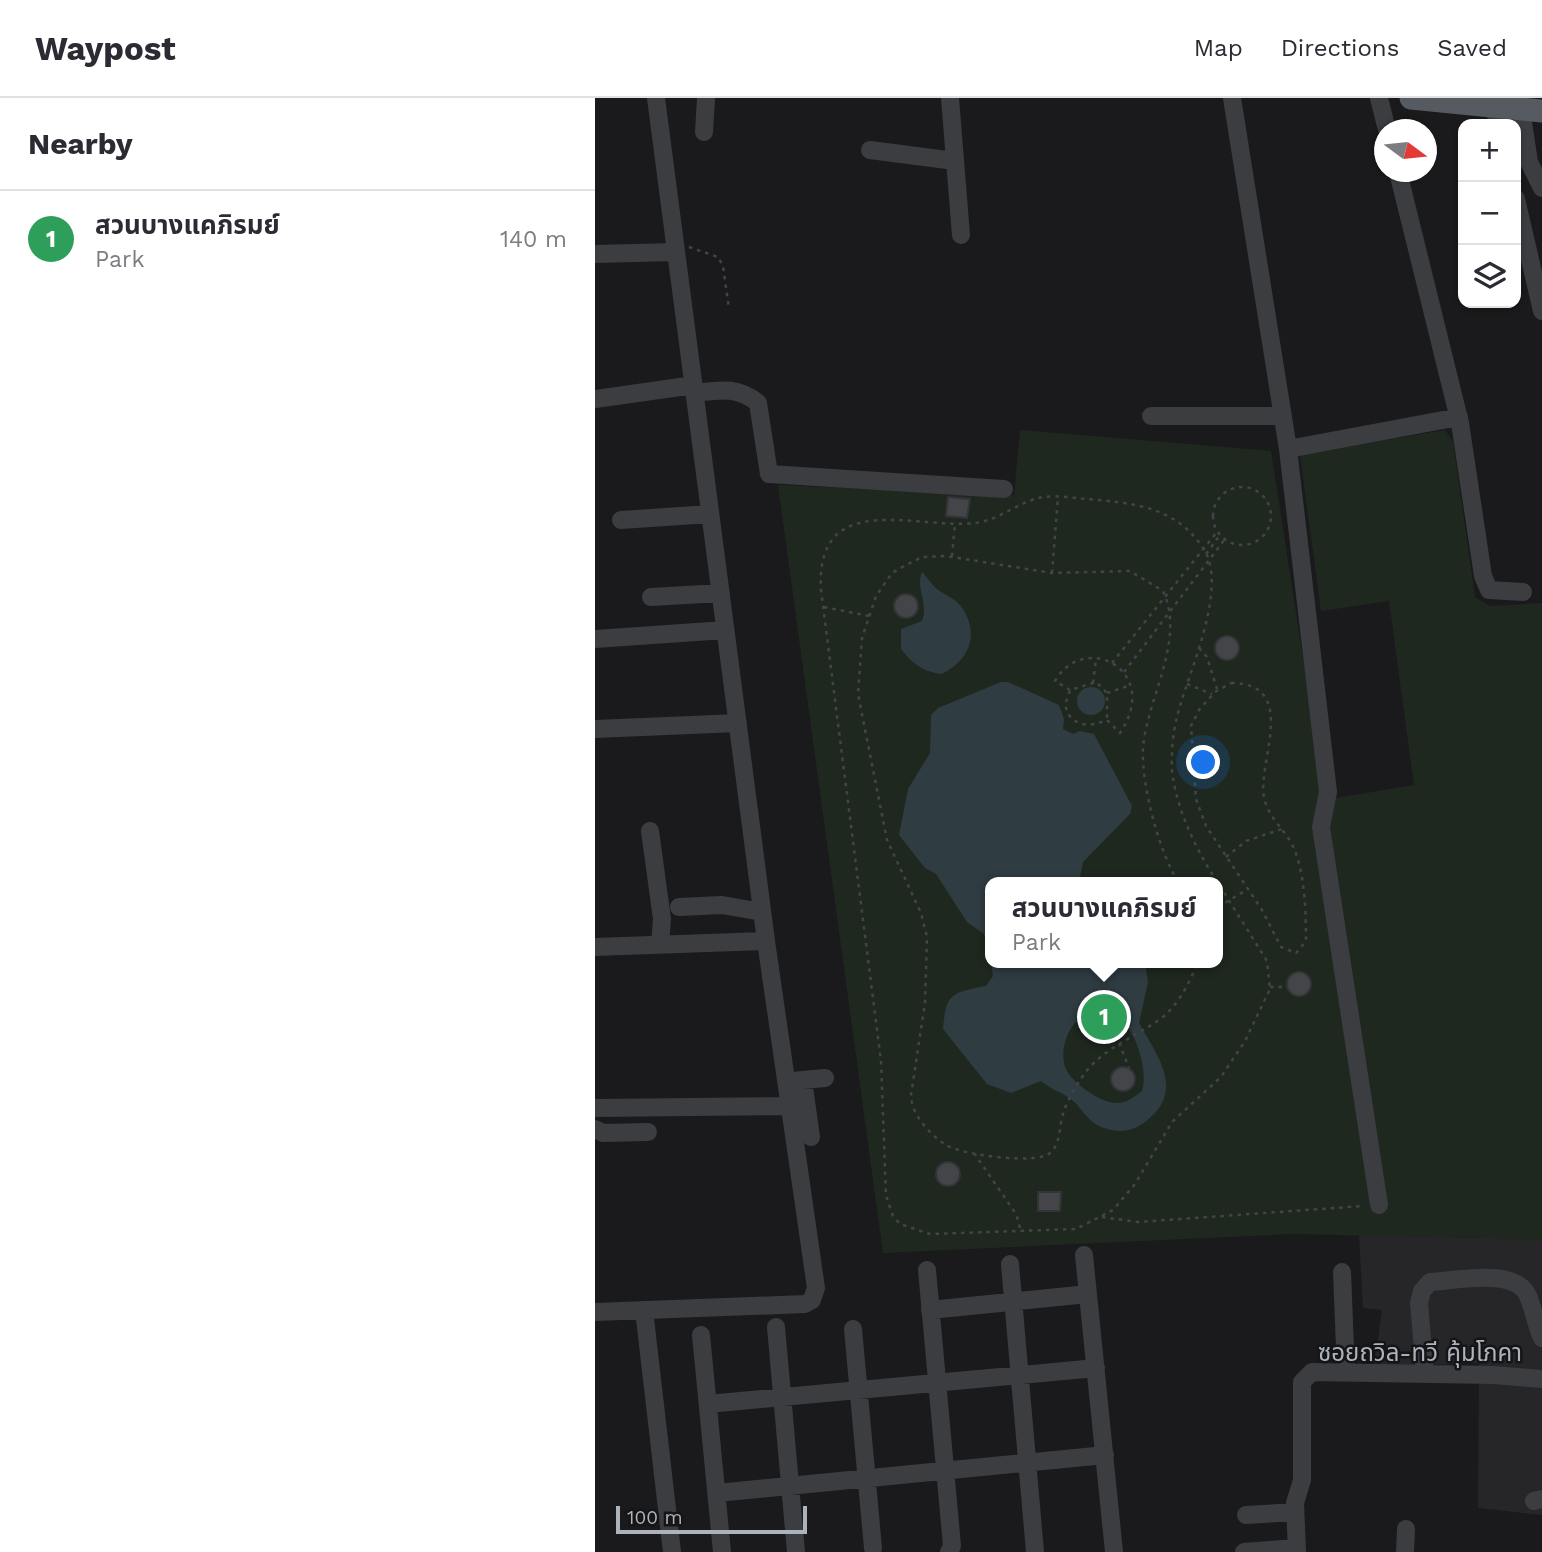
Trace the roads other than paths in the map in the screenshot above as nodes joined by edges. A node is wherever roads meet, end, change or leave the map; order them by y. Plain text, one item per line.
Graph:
1 (656, 98) edge
2 (706, 98) edge
3 (950, 98) edge
4 (1232, 98) edge
5 (1379, 98) edge
6 (1411, 98) edge
7 (1511, 109) edge
8 (1384, 119) edge
9 (704, 132) dead end
10 (870, 150) dead end
11 (955, 161) junction
12 (1400, 182) edge
13 (1542, 188) edge
14 (1521, 220) edge
15 (961, 235) dead end
16 (674, 247) junction
17 (595, 254) edge
18 (1542, 311) edge
19 (694, 389) junction
20 (595, 400) edge
21 (1151, 416) dead end
22 (1283, 416) junction
23 (1459, 416) junction
24 (1288, 449) junction
25 (1004, 489) dead end
26 (710, 514) junction
27 (621, 520) dead end
28 (1523, 592) dead end
29 (720, 593) junction
30 (651, 597) dead end
31 (725, 631) junction
32 (595, 639) edge
33 (738, 723) junction
34 (595, 729) edge
35 (650, 831) dead end
36 (679, 907) dead end
37 (762, 912) junction
38 (766, 941) junction
39 (660, 945) junction
40 (595, 947) edge
41 (825, 1078) dead end
42 (794, 1081) junction
43 (789, 1106) junction
44 (595, 1108) edge
45 (595, 1129) edge
46 (648, 1132) dead end
47 (811, 1137) dead end
48 (1379, 1205) road end
49 (1084, 1255) dead end
50 (1010, 1264) dead end
51 (927, 1270) dead end
52 (1342, 1272) dead end
53 (1088, 1294) junction
54 (1013, 1301) junction
55 (644, 1310) junction
56 (930, 1310) junction
57 (595, 1312) edge
58 (776, 1327) dead end
59 (853, 1329) dead end
60 (701, 1335) dead end
61 (1542, 1338) edge
62 (1096, 1368) junction
63 (1346, 1373) junction
64 (1425, 1374) junction
65 (1020, 1375) junction
66 (1542, 1379) edge
67 (937, 1382) junction
68 (859, 1390) junction
69 (782, 1397) junction
70 (708, 1405) junction
71 (1105, 1455) junction
72 (1027, 1463) junction
73 (945, 1471) junction
74 (867, 1479) junction
75 (790, 1486) junction
76 (717, 1493) junction
77 (1295, 1513) junction
78 (1246, 1515) dead end
79 (1406, 1529) dead end
80 (873, 1548) dead end
81 (953, 1550) edge
82 (1297, 1550) edge
83 (672, 1552) edge
84 (722, 1552) edge
85 (796, 1552) edge
86 (1035, 1552) edge
87 (1109, 1552) edge
88 (1244, 1552) edge
89 (1405, 1552) edge

1 - 16 street
2 - 9 street
3 - 11 street
4 - 22 street
5 - 8 street
6 - 7 main road
7 - 13 street
10 - 11 street
11 - 15 street
12 - 23 street
14 - 18 street
16 - 17 street
16 - 19 street
19 - 20 street
19 - 25 street
19 - 26 street
21 - 22 street
22 - 24 street
23 - 24 street
23 - 28 street
24 - 48 street
26 - 27 street
26 - 29 street
29 - 30 street
29 - 31 street
31 - 32 street
31 - 33 street
33 - 34 street
33 - 37 street
35 - 39 street
36 - 37 street
37 - 38 street
38 - 39 street
38 - 42 street
39 - 40 street
41 - 42 street
42 - 43 street
42 - 47 street
43 - 44 street
43 - 55 street
45 - 46 street
49 - 53 street
50 - 54 street
51 - 56 street
52 - 63 street
53 - 54 street
53 - 62 street
54 - 56 street
54 - 65 street
55 - 57 street
55 - 83 street
56 - 67 street
58 - 69 street
59 - 68 street
60 - 70 street
61 - 64 street
62 - 65 street
62 - 71 street
63 - 64 street, ซอยถวิล-ทวี คุ้มโภคา
63 - 77 street, ซอยถวิล-ทวี คุ้มโภคา
64 - 66 street, ซอยถวิล-ทวี คุ้มโภคา
65 - 67 street
65 - 72 street
67 - 68 street
67 - 73 street
68 - 69 street
68 - 74 street
69 - 70 street
69 - 75 street
70 - 76 street
71 - 72 street
71 - 87 street
72 - 73 street
72 - 86 street
73 - 74 street
73 - 81 street
74 - 75 street
74 - 80 street
75 - 76 street
75 - 85 street
76 - 84 street
77 - 78 street
77 - 82 street, ซอยถวิล-ทวี คุ้มโภคา
79 - 89 street
82 - 88 street

